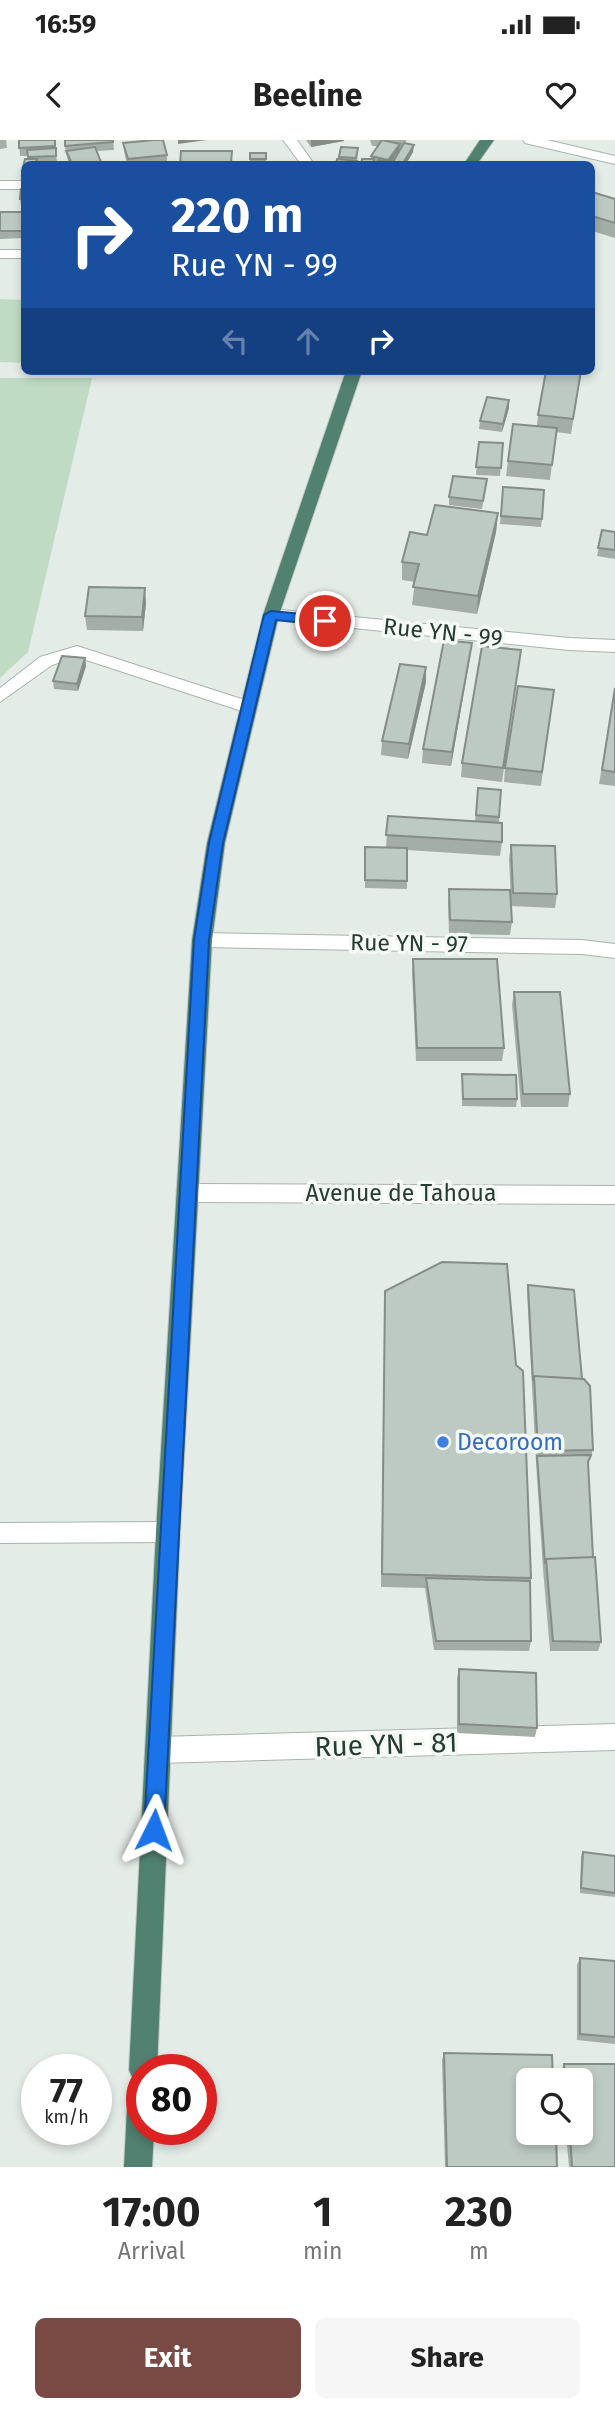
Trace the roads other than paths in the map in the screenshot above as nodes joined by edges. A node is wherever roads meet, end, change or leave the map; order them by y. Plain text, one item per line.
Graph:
1 (290, 140) edge
2 (487, 140) edge
3 (530, 140) edge
4 (615, 160) edge
5 (306, 161) edge
6 (472, 161) edge
7 (0, 185) edge
8 (21, 185) edge
9 (0, 254) edge
10 (21, 254) edge
11 (353, 375) edge
12 (271, 615) junction
13 (615, 646) edge
14 (0, 696) edge
15 (248, 707) junction
16 (202, 940) junction
17 (615, 951) edge
18 (188, 1192) junction
19 (615, 1195) edge
20 (168, 1532) junction
21 (0, 1533) edge
22 (615, 1737) edge
23 (158, 1750) junction
24 (144, 2054) edge
25 (139, 2145) edge
26 (138, 2167) edge

1 - 5 street
2 - 6 highway
3 - 4 street
7 - 8 street
9 - 10 street
11 - 12 highway
12 - 13 street, Rue YN - 99
12 - 15 highway
14 - 15 lane
15 - 16 highway
16 - 17 street, Rue YN - 97
16 - 18 highway
18 - 19 street, Avenue de Tahoua
18 - 20 highway
20 - 21 lane
20 - 23 highway
22 - 23 street, Rue YN - 81
23 - 24 highway
25 - 26 highway

